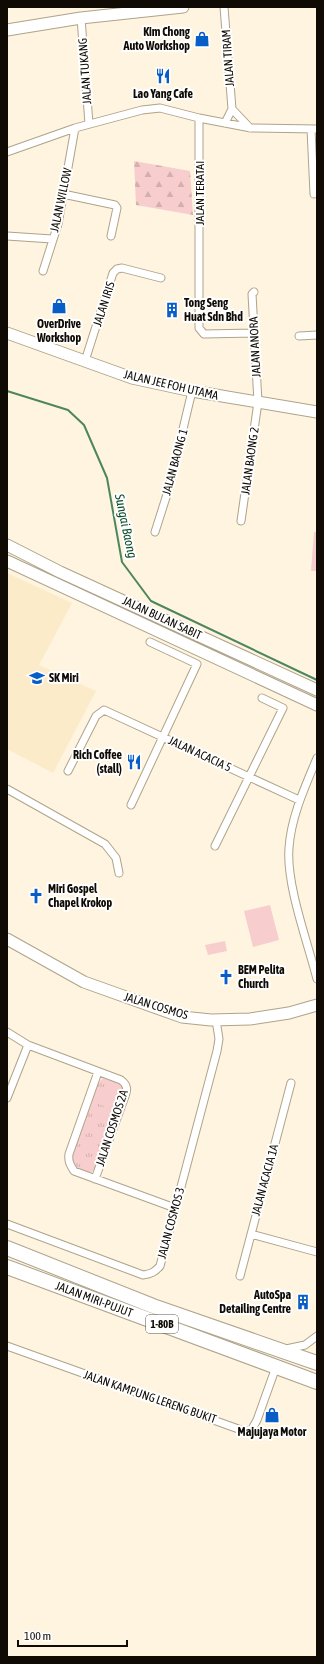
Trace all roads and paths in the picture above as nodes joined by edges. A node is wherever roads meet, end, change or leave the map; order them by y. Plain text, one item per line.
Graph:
1 (183, 7) edge
2 (224, 7) edge
3 (81, 18) junction
4 (7, 30) edge
5 (232, 110) junction
6 (199, 118) junction
7 (225, 123) junction
8 (89, 124) junction
9 (75, 128) junction
10 (251, 128) junction
11 (314, 129) edge
12 (7, 152) edge
13 (63, 194) junction
14 (314, 194) dead end
15 (7, 236) edge
16 (111, 236) dead end
17 (52, 240) junction
18 (44, 271) dead end
19 (161, 278) dead end
20 (254, 292) dead end
21 (7, 333) edge
22 (255, 333) junction
23 (317, 335) edge
24 (299, 336) dead end
25 (85, 361) junction
26 (192, 391) junction
27 (258, 402) junction
28 (317, 412) edge
29 (241, 521) dead end
30 (155, 532) dead end
31 (7, 545) edge
32 (7, 561) edge
33 (193, 632) junction
34 (150, 642) dead end
35 (317, 690) edge
36 (317, 696) edge
37 (262, 698) dead end
38 (317, 705) edge
39 (164, 736) junction
40 (317, 758) edge
41 (68, 771) dead end
42 (250, 777) junction
43 (7, 789) edge
44 (299, 800) junction
45 (131, 805) dead end
46 (215, 846) dead end
47 (119, 873) dead end
48 (7, 939) edge
49 (317, 946) edge
50 (309, 948) junction
51 (317, 979) edge
52 (317, 1005) edge
53 (216, 1020) junction
54 (7, 1032) edge
55 (28, 1045) junction
56 (98, 1072) junction
57 (290, 1083) dead end
58 (7, 1098) edge
59 (96, 1179) junction
60 (175, 1208) junction
61 (7, 1224) edge
62 (251, 1234) junction
63 (7, 1248) edge
64 (317, 1252) edge
65 (7, 1267) edge
66 (240, 1276) dead end
67 (317, 1336) edge
68 (7, 1346) edge
69 (280, 1350) junction
70 (317, 1363) edge
71 (276, 1367) junction
72 (317, 1382) edge

1 - 3 street
2 - 5 street, JALAN TIRAM
3 - 4 street
3 - 8 street, JALAN TUKANG
5 - 7 street
5 - 10 street
6 - 7 street
6 - 8 street
6 - 22 street, JALAN TERATAI
7 - 10 street
8 - 9 street
9 - 12 street
9 - 13 street, JALAN WILLOW
10 - 11 street
11 - 14 street
13 - 16 street
13 - 17 street, JALAN WILLOW
15 - 17 street
17 - 18 street, JALAN WILLOW
19 - 25 street, JALAN IRIS
20 - 22 street, JALAN ANORA
21 - 25 street, JALAN JEE FOH UTAMA
22 - 27 street, JALAN ANORA
23 - 24 street
25 - 26 street, JALAN JEE FOH UTAMA
26 - 27 street, JALAN JEE FOH UTAMA
26 - 30 street, JALAN BAONG 1
27 - 28 street, JALAN JEE FOH UTAMA
27 - 29 street, JALAN BAONG 2
31 - 33 street, JALAN BULAN SABIT
32 - 38 street, JALAN BULAN SABIT
33 - 35 street, JALAN BULAN SABIT
33 - 36 street
34 - 39 street
37 - 42 street
39 - 41 street, JALAN ACACIA 5
39 - 42 street, JALAN ACACIA 5
39 - 45 street
40 - 44 street
42 - 44 street, JALAN ACACIA 5
42 - 46 street
43 - 47 street
44 - 50 street
48 - 53 street, JALAN COSMOS
49 - 50 street
50 - 51 street
52 - 53 street, JALAN COSMOS
53 - 60 street, JALAN COSMOS 3
54 - 55 street, JALAN COSMOS 2A
55 - 56 street, JALAN COSMOS 2A
55 - 58 street
56 - 59 street, JALAN COSMOS 2A
56 - 59 street, JALAN COSMOS 2A
57 - 62 street, JALAN ACACIA 1A
59 - 60 street, JALAN COSMOS 2A
60 - 61 street, JALAN COSMOS 3
62 - 64 street
62 - 66 street, JALAN ACACIA 1A
63 - 69 highway, JALAN MIRI-PUJUT
65 - 71 highway, JALAN MIRI-PUJUT / 1-80B
67 - 69 street
68 - 71 street, JALAN KAMPUNG LERENG BUKIT
69 - 70 highway, JALAN MIRI-PUJUT
71 - 72 highway, JALAN MIRI-PUJUT / 1-80B

